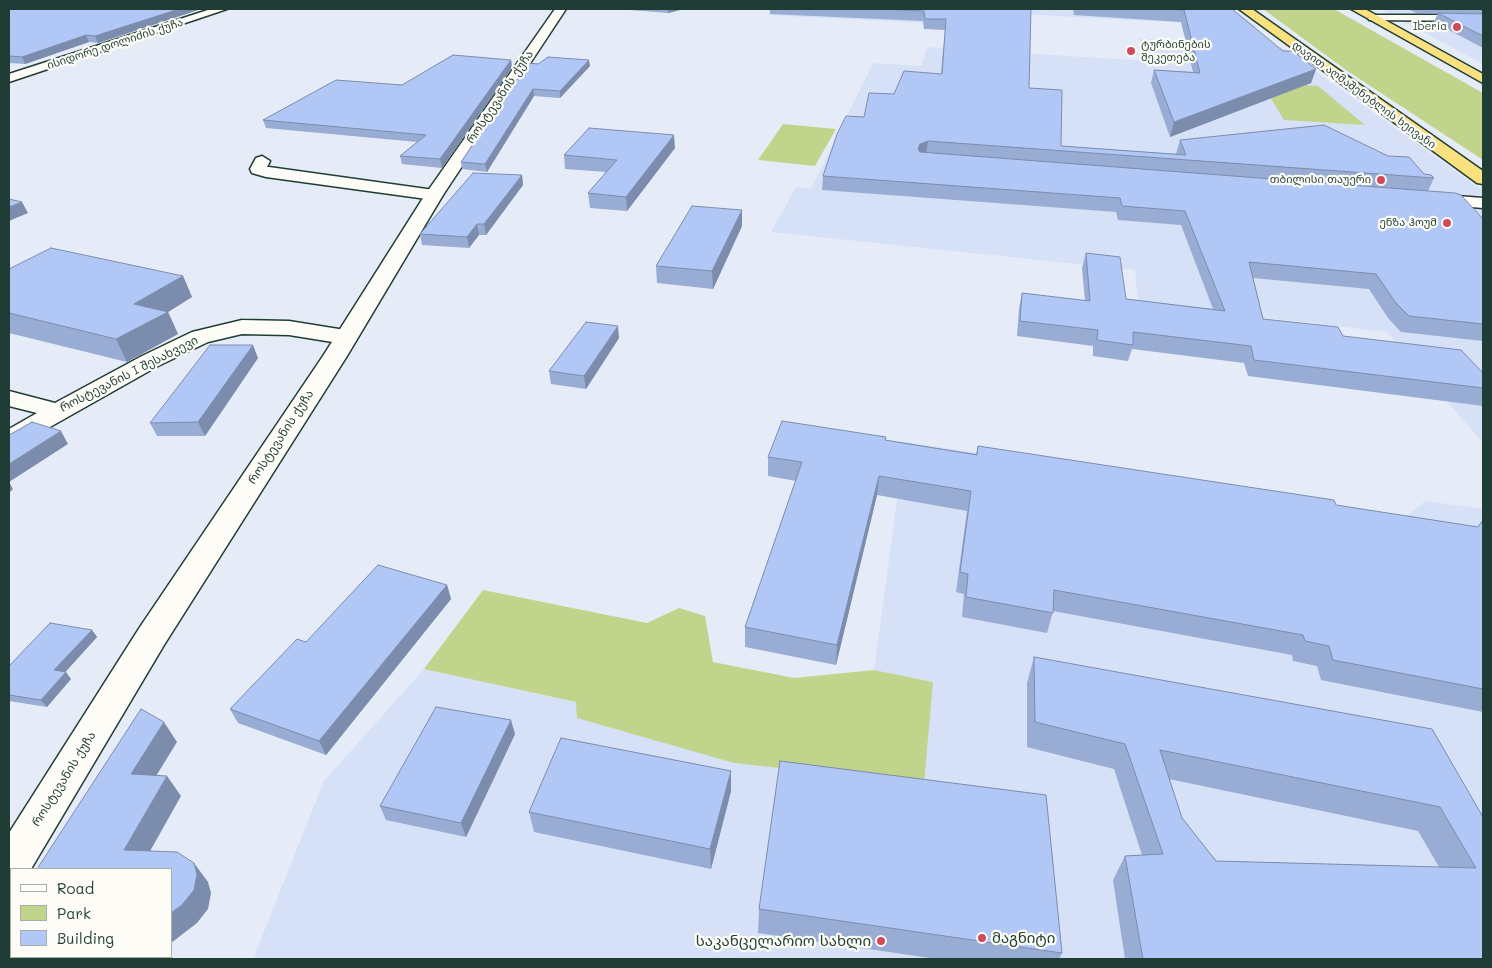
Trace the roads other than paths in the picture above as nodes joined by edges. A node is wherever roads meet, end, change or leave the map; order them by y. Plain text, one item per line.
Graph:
1 (222, 9) edge
2 (560, 9) edge
3 (1245, 9) edge
4 (1357, 9) edge
5 (1373, 18) junction
6 (1483, 18) edge
7 (9, 78) edge
8 (1483, 79) edge
9 (262, 161) dead end
10 (1483, 180) edge
11 (434, 195) junction
12 (1415, 198) edge
13 (1483, 203) edge
14 (345, 337) junction
15 (9, 398) edge
16 (56, 411) junction
17 (9, 439) edge
18 (10, 868) edge

1 - 7 street, ისიდორე დოლიძის ქუჩა
2 - 11 street, როსტევანის ქუჩა
3 - 10 highway, დავით აღმაშენებლის ხეივანი
4 - 5 highway
5 - 6 street
5 - 8 highway
9 - 11 street
11 - 14 street, როსტევანის ქუჩა
12 - 13 street
14 - 16 street, როსტევანის I შესახვევი
14 - 18 street, როსტევანის ქუჩა
15 - 16 street
16 - 17 street, როსტევანის I შესახვევი

